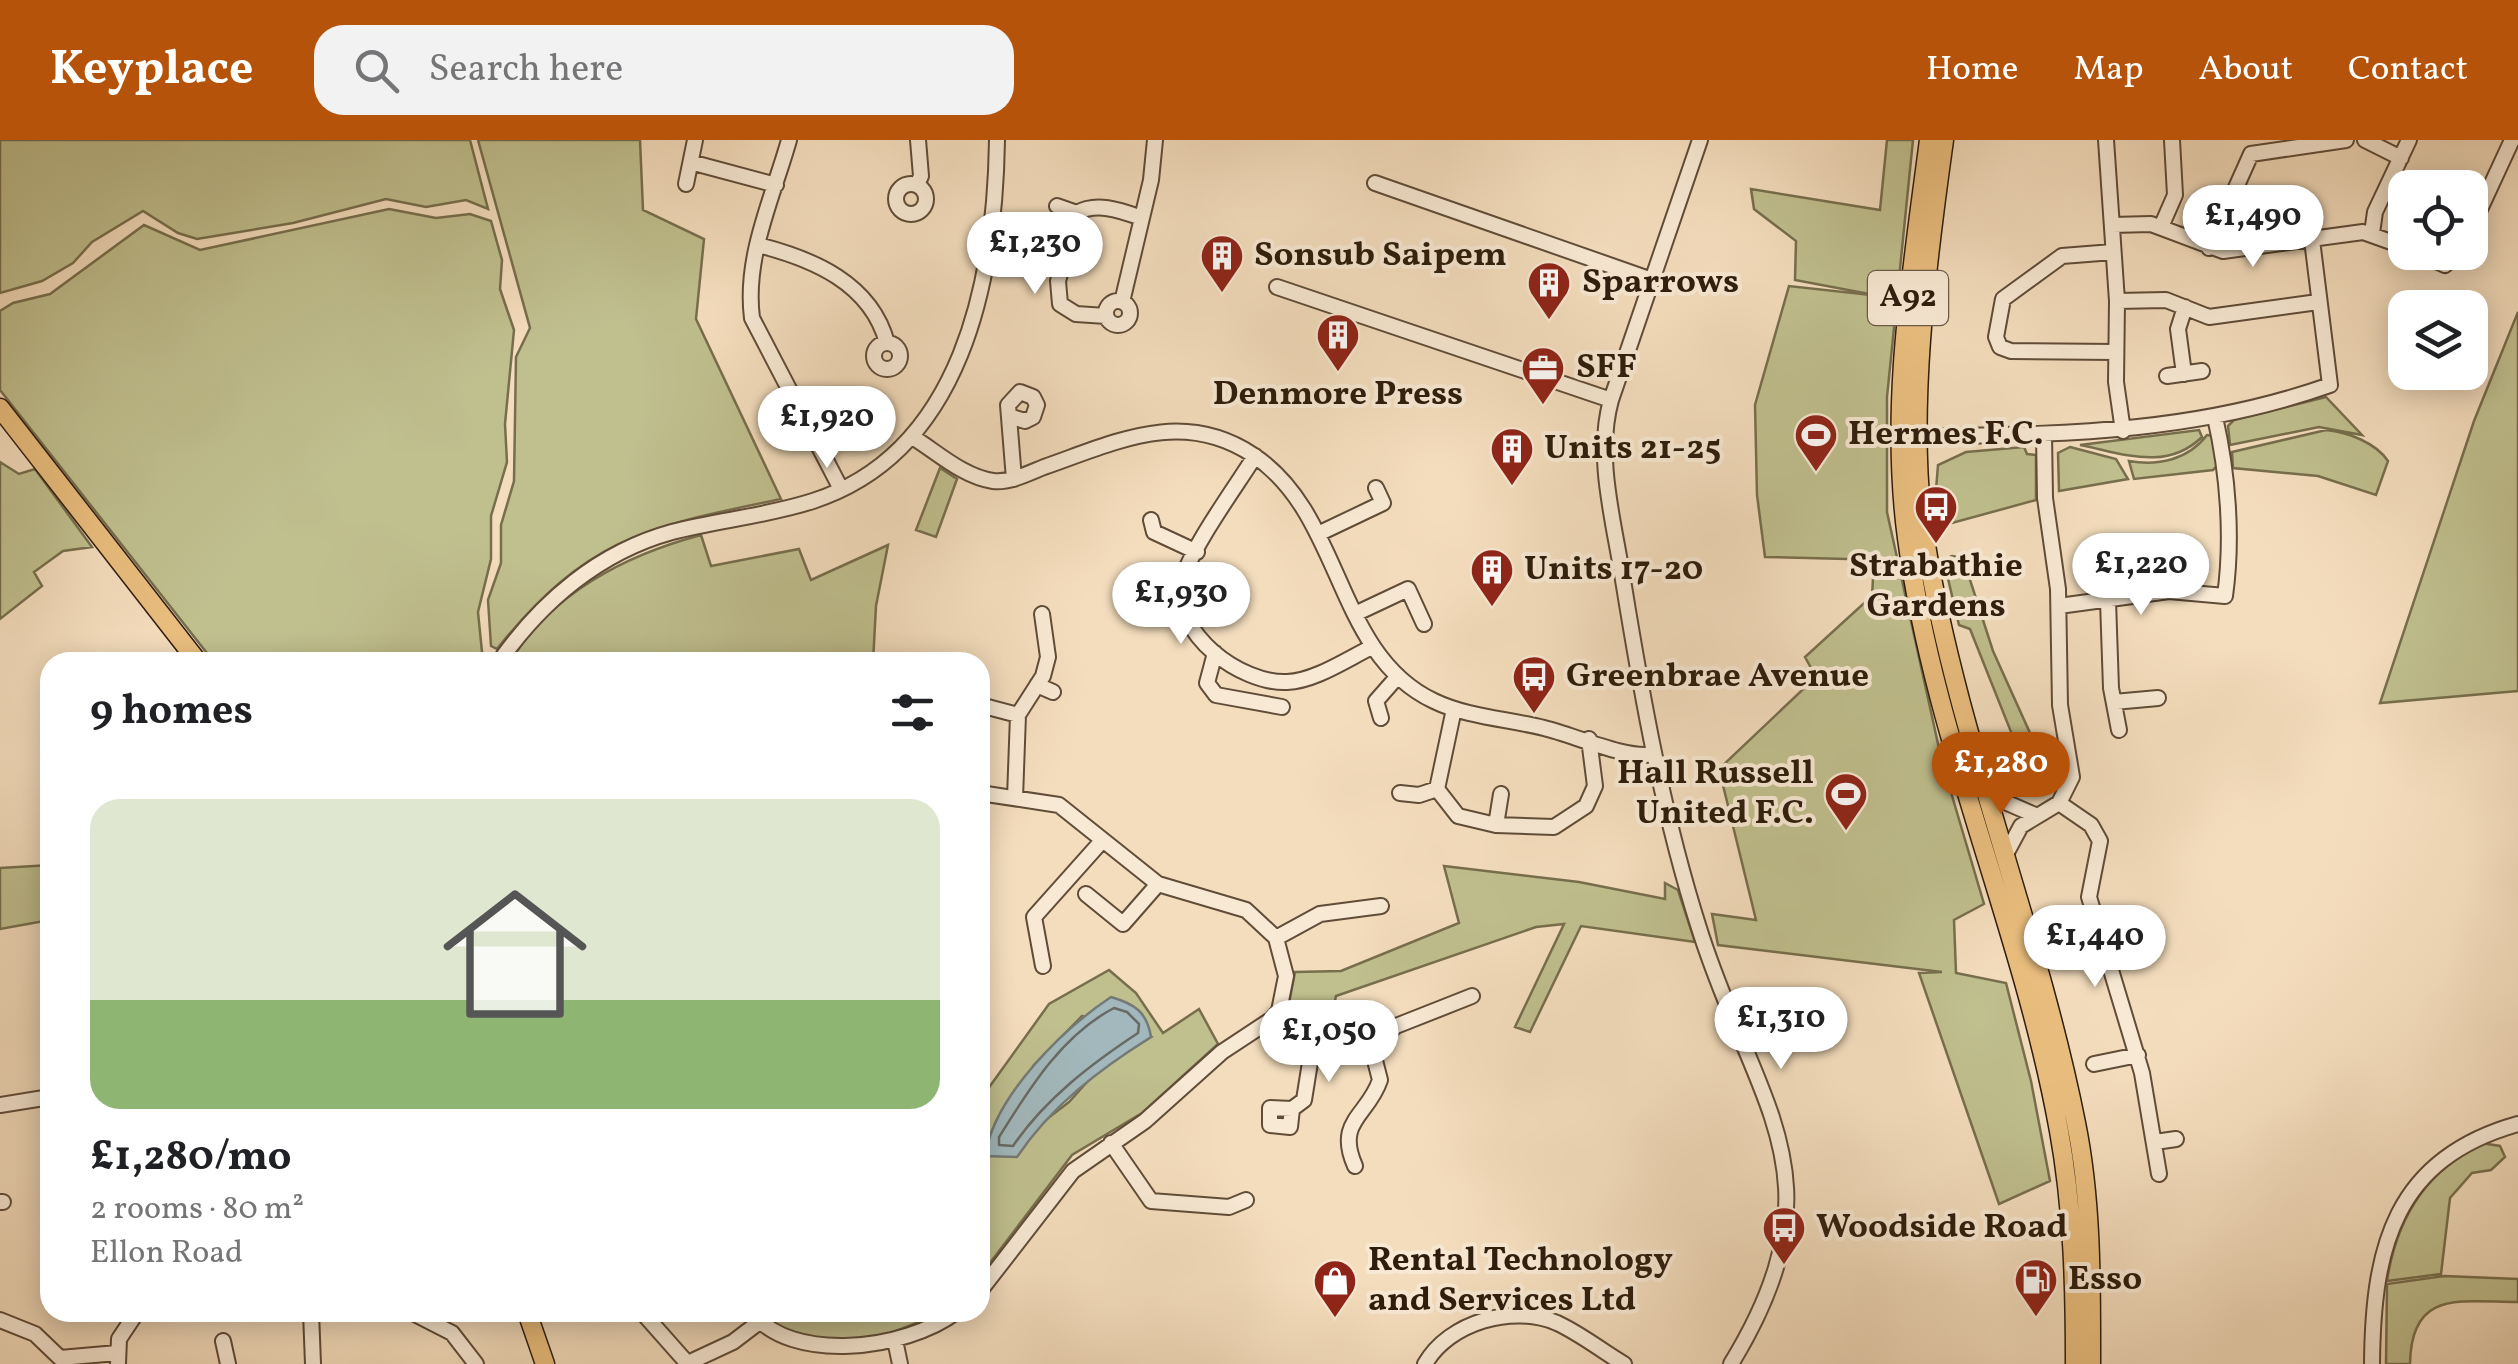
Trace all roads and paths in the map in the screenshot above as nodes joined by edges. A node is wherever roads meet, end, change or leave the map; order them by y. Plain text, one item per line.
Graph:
1 (695, 140) edge
2 (789, 140) edge
3 (918, 140) edge
4 (997, 140) edge
5 (1155, 140) edge
6 (1700, 140) edge
7 (1929, 140) edge
8 (1944, 140) edge
9 (2106, 140) edge
10 (2172, 140) edge
11 (2346, 140) edge
12 (2364, 140) edge
13 (2409, 140) edge
14 (2512, 140) edge
15 (2320, 142) edge
16 (2400, 158) junction
17 (694, 163) junction
18 (1375, 183) dead end
19 (686, 184) dead end
20 (776, 185) junction
21 (917, 186) dead end
22 (2488, 192) edge
23 (1057, 206) dead end
24 (1076, 212) junction
25 (1139, 217) junction
26 (2112, 225) junction
27 (2161, 228) junction
28 (2372, 233) junction
29 (2312, 240) junction
30 (2388, 240) edge
31 (758, 244) junction
32 (2208, 248) junction
33 (2114, 252) junction
34 (1652, 280) junction
35 (1277, 287) dead end
36 (2117, 301) junction
37 (2318, 302) junction
38 (2185, 307) junction
39 (887, 343) dead end
40 (2116, 352) junction
41 (2202, 372) dead end
42 (2184, 374) junction
43 (2168, 376) dead end
44 (1611, 400) junction
45 (0, 408) edge
46 (1012, 417) dead end
47 (2215, 417) junction
48 (2123, 431) junction
49 (2044, 435) junction
50 (1908, 437) junction
51 (914, 438) junction
52 (1255, 456) junction
53 (1014, 479) junction
54 (1376, 488) dead end
55 (841, 489) junction
56 (1151, 520) dead end
57 (1320, 532) junction
58 (1197, 552) junction
59 (2108, 601) junction
60 (2059, 606) junction
61 (1357, 613) junction
62 (1042, 614) dead end
63 (1424, 624) dead end
64 (1372, 647) junction
65 (190, 652) edge
66 (506, 652) edge
67 (1215, 653) junction
68 (1398, 676) junction
69 (1038, 685) junction
70 (1053, 692) dead end
71 (2158, 698) dead end
72 (2114, 702) junction
73 (1282, 706) dead end
74 (990, 708) edge
75 (1454, 709) junction
76 (1018, 715) junction
77 (1381, 718) dead end
78 (2119, 730) dead end
79 (1589, 739) junction
80 (1617, 750) junction
81 (1654, 754) junction
82 (1659, 775) junction
83 (1437, 789) junction
84 (1400, 793) dead end
85 (990, 794) edge
86 (1501, 794) dead end
87 (1988, 795) junction
88 (1015, 798) junction
89 (2059, 803) junction
90 (2035, 814) junction
91 (1496, 825) junction
92 (1101, 842) junction
93 (2006, 854) junction
94 (1158, 884) junction
95 (1086, 894) dead end
96 (1381, 906) dead end
97 (1276, 938) junction
98 (1043, 966) dead end
99 (1472, 996) dead end
100 (1279, 1011) junction
101 (1316, 1025) junction
102 (1370, 1046) junction
103 (2138, 1056) junction
104 (2094, 1064) dead end
105 (40, 1098) edge
106 (0, 1104) edge
107 (1292, 1108) dead end
108 (2518, 1124) edge
109 (2176, 1139) dead end
110 (2155, 1142) junction
111 (1110, 1143) junction
112 (1356, 1166) dead end
113 (2159, 1174) dead end
114 (1246, 1200) dead end
115 (990, 1277) edge
116 (0, 1320) edge
117 (128, 1322) edge
118 (311, 1322) edge
119 (431, 1322) edge
120 (530, 1322) edge
121 (651, 1322) edge
122 (751, 1322) edge
123 (759, 1322) edge
124 (938, 1322) edge
125 (224, 1341) dead end
126 (896, 1345) junction
127 (118, 1359) edge
128 (815, 1359) edge
129 (228, 1364) edge
130 (313, 1364) edge
131 (476, 1364) edge
132 (545, 1364) edge
133 (688, 1364) edge
134 (900, 1364) edge
135 (1425, 1364) edge
136 (1624, 1364) edge
137 (1731, 1364) edge
138 (2074, 1364) edge
139 (2092, 1364) edge
140 (2372, 1364) edge

1 - 17 street
2 - 20 street
3 - 21 street
4 - 51 street
5 - 25 street
6 - 34 street
7 - 50 main road, A92
8 - 50 main road, A92
9 - 26 street
10 - 27 street
11 - 15 street
12 - 16 street
13 - 16 street
14 - 22 street
15 - 32 street
16 - 28 street
17 - 19 street
17 - 20 street
18 - 34 street
20 - 31 street
23 - 24 street
24 - 25 street
24 - 25 street
26 - 27 street
26 - 33 street
27 - 32 street
28 - 29 street
28 - 30 street
29 - 32 street
29 - 37 street
31 - 39 street
31 - 55 street
33 - 36 street
33 - 40 street
34 - 44 street
35 - 44 street
36 - 38 street
36 - 40 street
37 - 38 street
37 - 47 street
38 - 42 street
40 - 48 street
41 - 42 street
42 - 43 street
44 - 81 street
45 - 65 main road
46 - 53 street
47 - 48 street
47 - 59 street
48 - 49 street
49 - 50 street
49 - 60 street
50 - 87 main road, A92
50 - 138 main road, A92
51 - 53 street
51 - 55 street
52 - 53 street
52 - 57 street
52 - 58 street
54 - 57 street
55 - 66 street
56 - 58 street
57 - 61 street
58 - 67 street
59 - 60 street
59 - 72 street
60 - 89 street
61 - 63 street
61 - 64 street
62 - 69 street
64 - 67 street
64 - 68 street
67 - 73 street
68 - 75 street
68 - 77 street
69 - 70 street
69 - 76 street
71 - 72 street
72 - 78 street
74 - 76 street
75 - 79 street
75 - 83 street
76 - 88 street
79 - 80 street
79 - 91 street
80 - 81 street
80 - 82 street
81 - 82 street
82 - 137 street
83 - 84 street
83 - 91 street
85 - 88 street
86 - 91 street
87 - 90 street
87 - 93 main road, A92
88 - 92 street
89 - 90 street
89 - 103 street
90 - 93 street
92 - 94 street
92 - 98 street
93 - 139 main road, A92
94 - 95 street
94 - 97 street
96 - 97 street
97 - 100 street
99 - 102 street
100 - 101 street
100 - 111 street
101 - 102 street
101 - 107 street
102 - 112 street
103 - 104 street
103 - 110 street
105 - 106 street
108 - 140 street
109 - 110 street
110 - 113 street
111 - 114 street
111 - 115 street
116 - 127 street
117 - 127 street
118 - 130 street
119 - 131 street
120 - 132 main road
121 - 133 street
122 - 133 street
123 - 128 street
124 - 126 street
125 - 129 street
126 - 128 street
126 - 134 street
135 - 136 street

